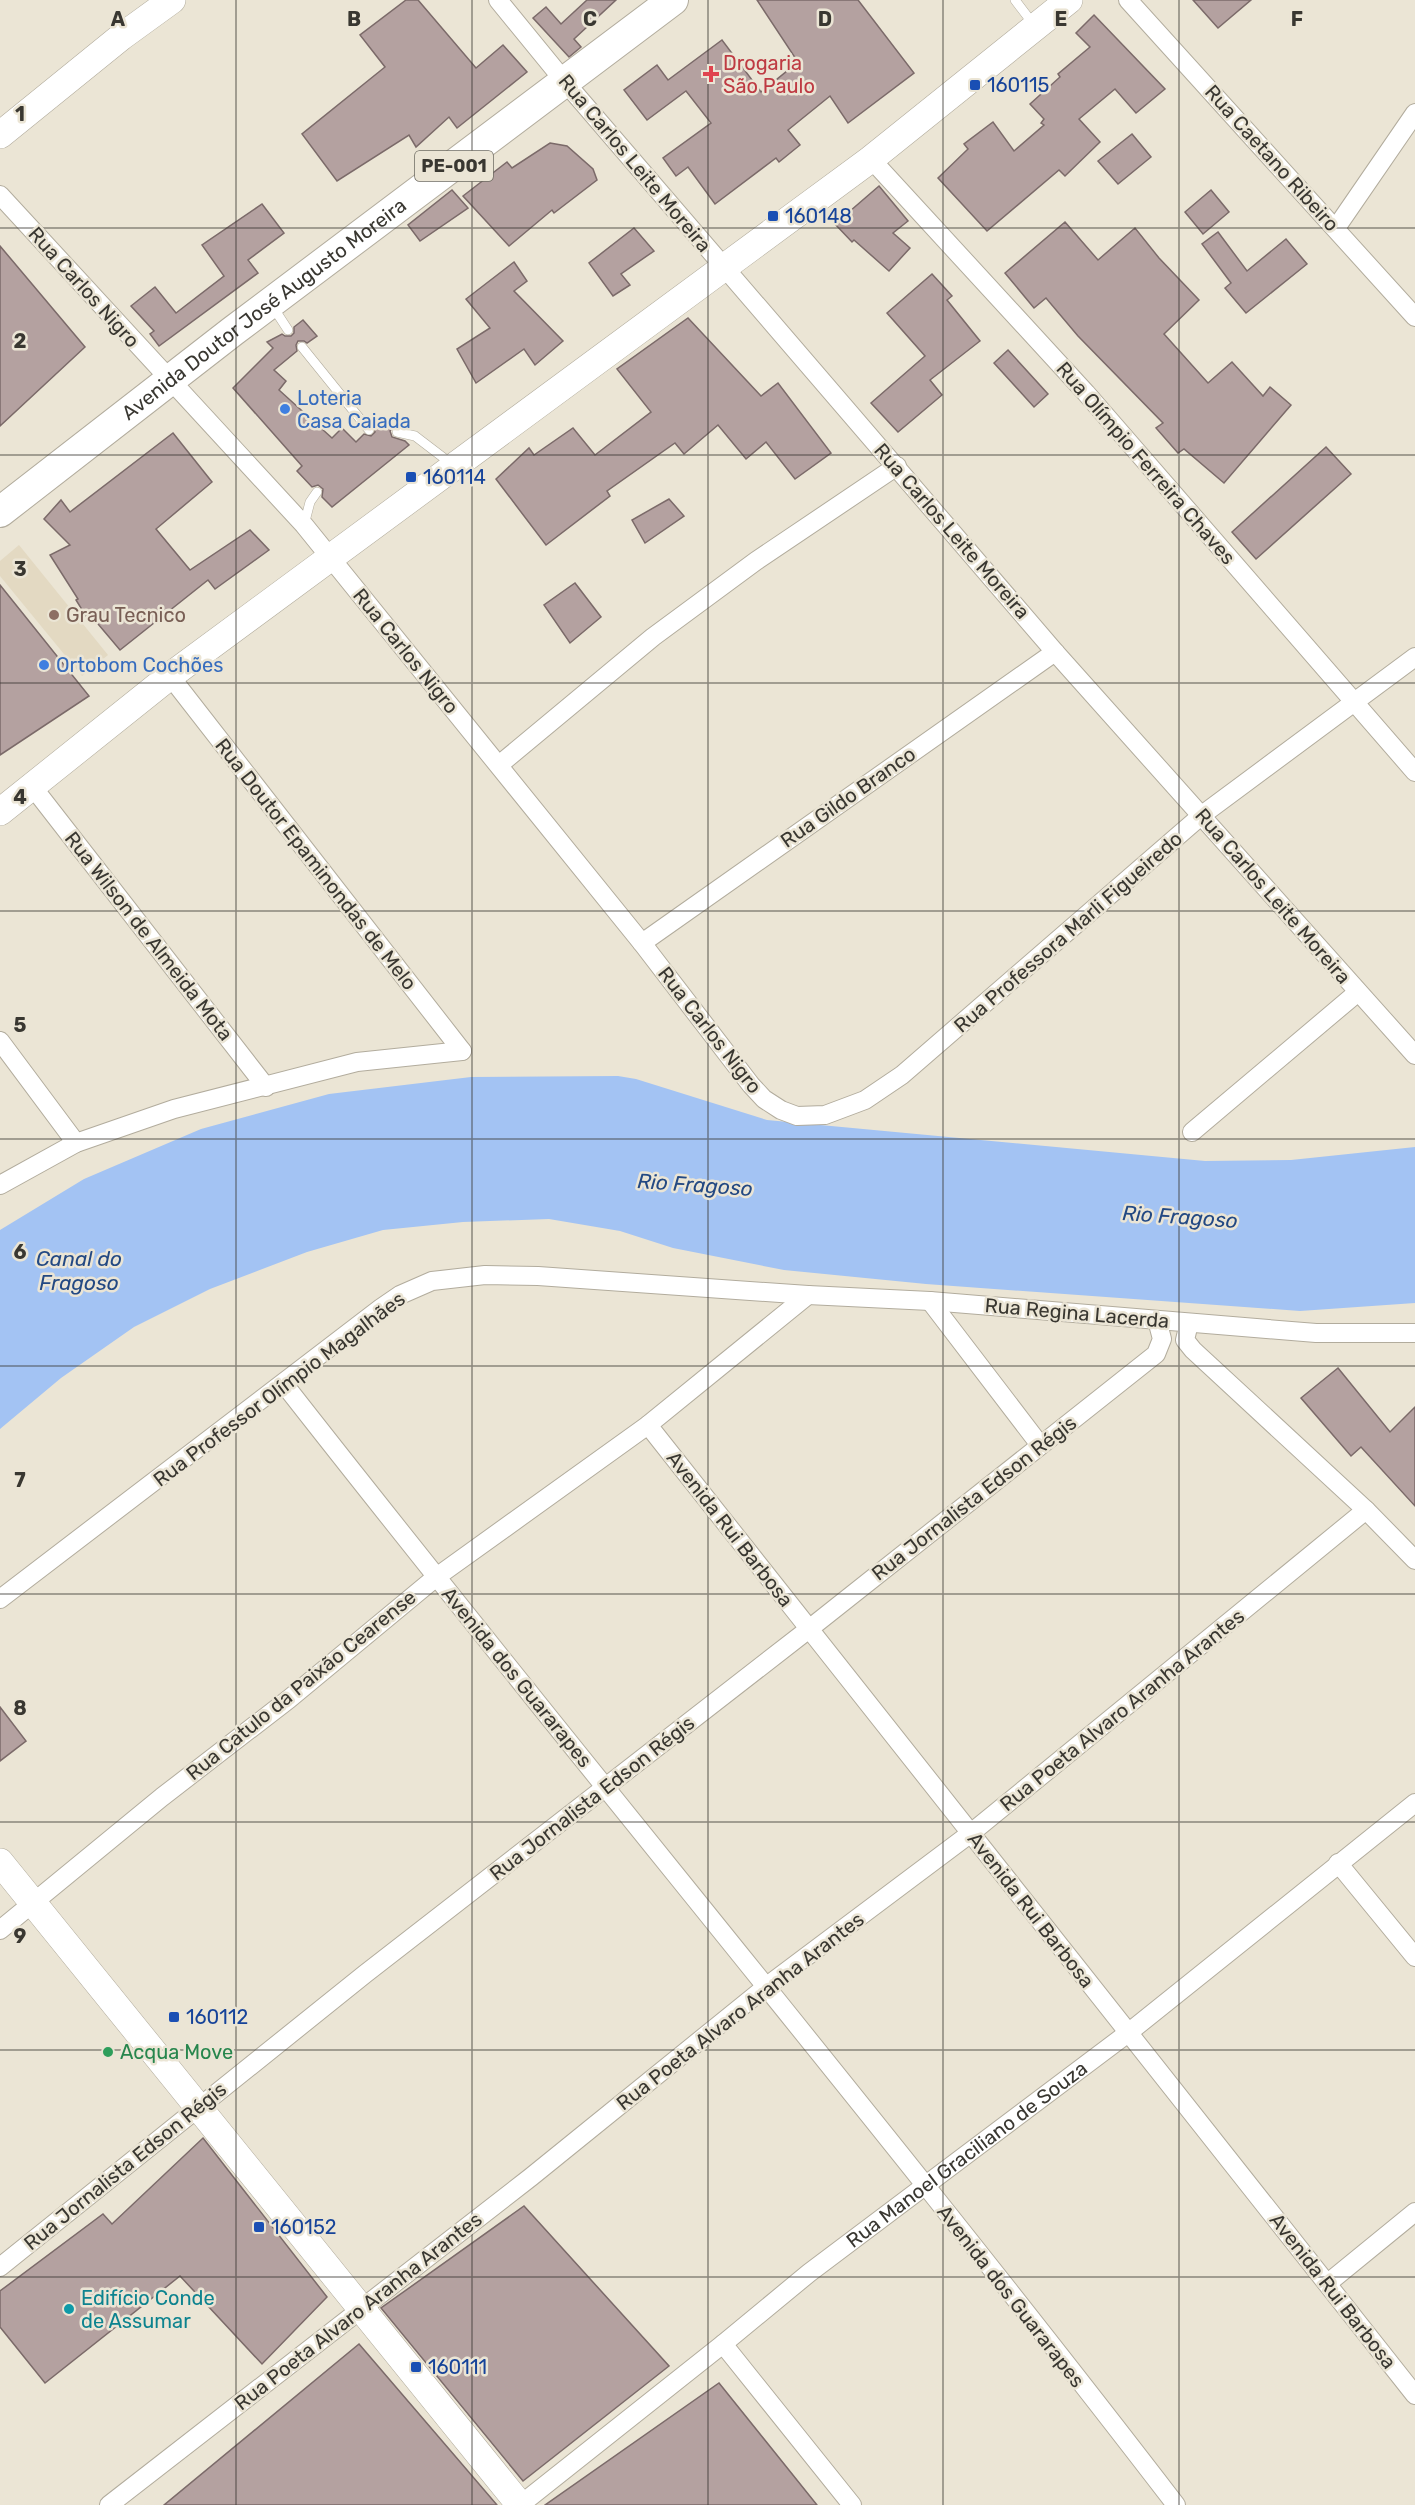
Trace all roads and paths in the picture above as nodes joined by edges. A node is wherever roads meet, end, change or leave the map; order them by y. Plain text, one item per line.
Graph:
1 (172, 0) edge
2 (498, 0) edge
3 (673, 0) edge
4 (1015, 0) edge
5 (1069, 0) edge
6 (1128, 0) edge
7 (1036, 26) junction
8 (565, 82) junction
9 (1415, 113) edge
10 (0, 135) edge
11 (871, 159) junction
12 (0, 195) edge
13 (1336, 228) junction
14 (724, 268) junction
15 (270, 304) junction
16 (1415, 317) edge
17 (288, 330) dead end
18 (302, 347) dead end
19 (169, 381) junction
20 (369, 430) dead end
21 (397, 432) dead end
22 (897, 466) junction
23 (455, 467) junction
24 (317, 492) dead end
25 (0, 512) edge
26 (304, 525) junction
27 (331, 558) junction
28 (1055, 652) junction
29 (1415, 657) edge
30 (170, 676) junction
31 (1352, 702) junction
32 (499, 765) junction
33 (1415, 772) edge
34 (32, 786) junction
35 (0, 812) edge
36 (1202, 815) junction
37 (642, 943) junction
38 (1358, 992) junction
39 (0, 1041) edge
40 (1415, 1055) edge
41 (266, 1087) junction
42 (797, 1116) joint
43 (1192, 1132) dead end
44 (76, 1143) junction
45 (0, 1185) edge
46 (808, 1295) junction
47 (930, 1301) junction
48 (1157, 1320) junction
49 (1189, 1323) junction
50 (1415, 1333) edge
51 (284, 1384) junction
52 (648, 1425) junction
53 (1040, 1445) junction
54 (1366, 1510) junction
55 (1415, 1560) edge
56 (435, 1578) junction
57 (0, 1599) edge
58 (809, 1629) junction
59 (607, 1787) junction
60 (1415, 1803) edge
61 (971, 1833) junction
62 (0, 1862) edge
63 (1338, 1863) junction
64 (33, 1904) junction
65 (0, 1930) edge
66 (1415, 1957) edge
67 (767, 1986) junction
68 (1128, 2033) junction
69 (198, 2107) junction
70 (925, 2187) junction
71 (1415, 2212) edge
72 (0, 2267) edge
73 (1328, 2283) junction
74 (362, 2308) junction
75 (723, 2344) junction
76 (1415, 2395) edge
77 (109, 2505) edge
78 (520, 2505) edge
79 (852, 2505) edge
80 (1176, 2505) edge

1 - 10 main road
2 - 8 street, Rua Carlos Leite Moreira
3 - 8 main road, Avenida Doutor José Augusto Moreira / PE-001
4 - 7 lane
5 - 7 main road
6 - 13 street, Rua Caetano Ribeiro
7 - 11 main road
8 - 14 street, Rua Carlos Leite Moreira
8 - 15 main road, Avenida Doutor José Augusto Moreira / PE-001
9 - 13 street
11 - 14 main road
11 - 31 street, Rua Olímpio Ferreira Chaves
12 - 19 street, Rua Carlos Nigro
13 - 16 street, Rua Caetano Ribeiro
14 - 22 street, Rua Carlos Leite Moreira
14 - 23 main road
15 - 17 lane
15 - 19 main road, Avenida Doutor José Augusto Moreira / PE-001
18 - 20 lane
19 - 25 main road, Avenida Doutor José Augusto Moreira / PE-001
19 - 26 street, Rua Carlos Nigro
21 - 23 lane
22 - 28 street, Rua Carlos Leite Moreira
22 - 32 street
23 - 27 main road
24 - 26 lane
26 - 27 street, Rua Carlos Nigro
27 - 30 main road
27 - 32 street, Rua Carlos Nigro
28 - 36 street, Rua Carlos Leite Moreira
28 - 37 street, Rua Gildo Branco
29 - 31 street, Rua Professora Marli Figueiredo
30 - 34 main road
30 - 41 street, Rua Doutor Epaminondas de Melo
31 - 33 street, Rua Olímpio Ferreira Chaves
31 - 36 street, Rua Professora Marli Figueiredo
32 - 37 street, Rua Carlos Nigro
34 - 35 main road
34 - 41 street, Rua Wilson de Almeida Mota
36 - 38 street, Rua Carlos Leite Moreira
36 - 42 street, Rua Professora Marli Figueiredo
37 - 42 street, Rua Carlos Nigro
38 - 40 street, Rua Carlos Leite Moreira
38 - 43 street
39 - 44 street
41 - 44 street
44 - 45 street
46 - 47 street, Rua Regina Lacerda
46 - 51 street, Rua Professor Olímpio Magalhães
46 - 52 street, Rua Catulo da Paixão Cearense
47 - 48 street, Rua Regina Lacerda
47 - 53 street
48 - 49 street, Rua Regina Lacerda
48 - 53 street, Rua Jornalista Edson Régis
49 - 50 street
49 - 54 street, Rua Regina Lacerda
51 - 56 street, Avenida dos Guararapes
51 - 57 street, Rua Professor Olímpio Magalhães
52 - 56 street, Rua Catulo da Paixão Cearense
52 - 58 street, Avenida Rui Barbosa
53 - 58 street, Rua Jornalista Edson Régis
54 - 55 street, Rua Regina Lacerda
54 - 61 street, Rua Poeta Alvaro Aranha Arantes
56 - 59 street, Avenida dos Guararapes
56 - 64 street, Rua Catulo da Paixão Cearense
58 - 59 street, Rua Jornalista Edson Régis
58 - 61 street, Avenida Rui Barbosa
59 - 67 street, Avenida dos Guararapes
59 - 69 street, Rua Jornalista Edson Régis
60 - 63 street, Rua Manoel Graciliano de Souza
61 - 67 street, Rua Poeta Alvaro Aranha Arantes
61 - 68 street, Avenida Rui Barbosa
62 - 64 main road
63 - 66 street
63 - 68 street, Rua Manoel Graciliano de Souza
64 - 65 street, Rua Catulo da Paixão Cearense
64 - 69 main road
67 - 70 street, Avenida dos Guararapes
67 - 74 street, Rua Poeta Alvaro Aranha Arantes
68 - 70 street, Rua Manoel Graciliano de Souza
68 - 73 street, Avenida Rui Barbosa
69 - 72 street, Rua Jornalista Edson Régis
69 - 74 main road
70 - 75 street, Rua Manoel Graciliano de Souza
70 - 80 street, Avenida dos Guararapes
71 - 73 street
73 - 76 street, Avenida Rui Barbosa
74 - 77 street, Rua Poeta Alvaro Aranha Arantes
74 - 78 main road
75 - 78 street, Rua Manoel Graciliano de Souza
75 - 79 street

